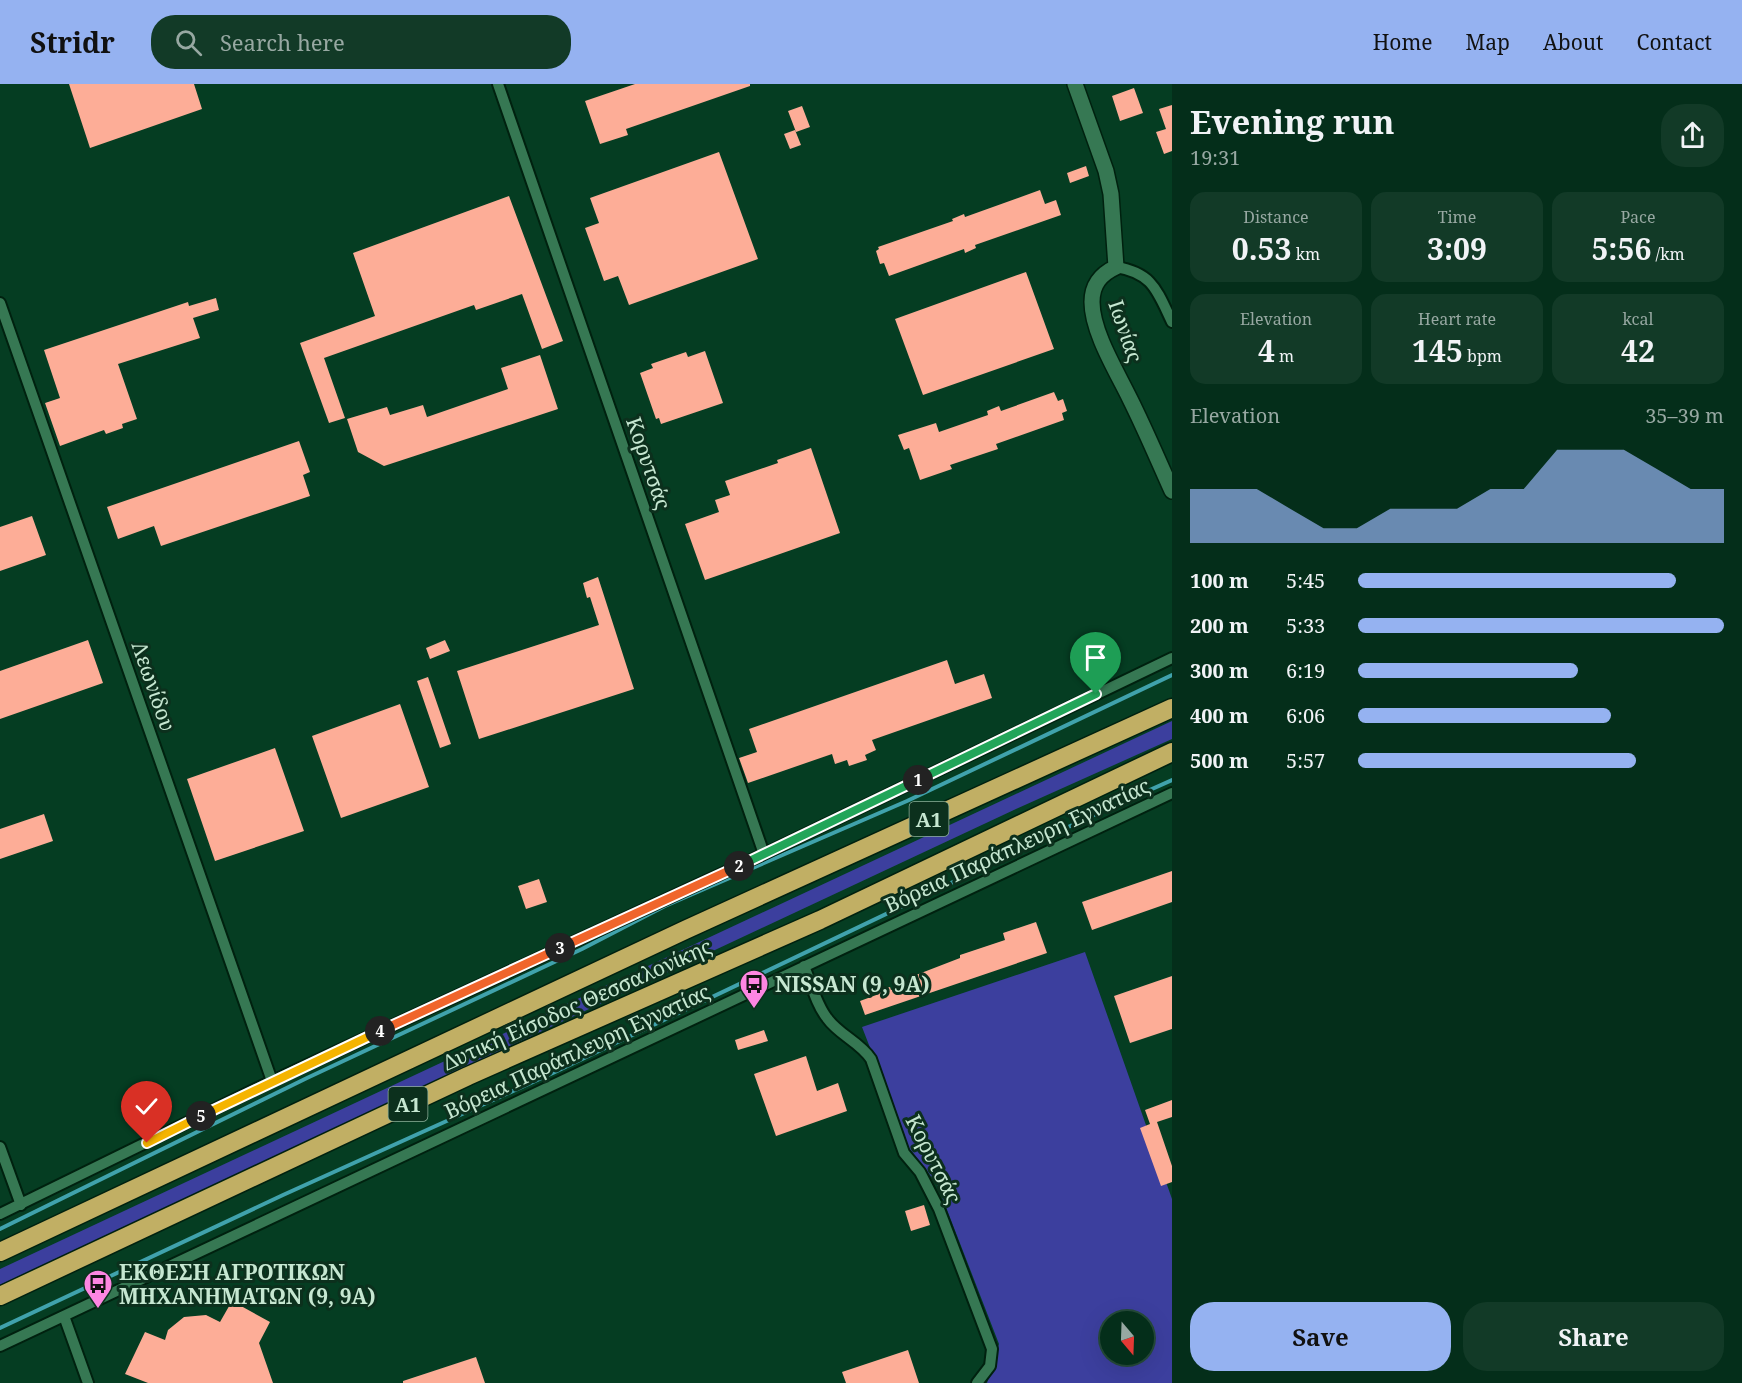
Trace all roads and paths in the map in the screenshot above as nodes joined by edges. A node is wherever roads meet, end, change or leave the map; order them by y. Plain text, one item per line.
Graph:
1 (498, 84) edge
2 (1075, 84) edge
3 (1116, 267) junction
4 (0, 303) edge
5 (1172, 322) edge
6 (1172, 491) edge
7 (1172, 658) edge
8 (1172, 708) edge
9 (1172, 752) edge
10 (1172, 793) edge
11 (764, 854) junction
12 (804, 966) junction
13 (272, 1081) junction
14 (0, 1148) edge
15 (21, 1205) junction
16 (0, 1214) edge
17 (0, 1252) edge
18 (0, 1296) edge
19 (64, 1316) junction
20 (0, 1346) edge
21 (88, 1383) edge
22 (977, 1383) edge

1 - 11 street, Κορυτσάς
2 - 3 street, Ιωνίας
3 - 5 street
3 - 6 street, Ιωνίας
4 - 13 street, Λεωνίδου
7 - 11 street
8 - 17 highway, Δυτική Είσοδος Θεσσαλονίκης / Α1
9 - 18 highway, Δυτική Είσοδος Θεσσαλονίκης / Α1
10 - 12 street, Βόρεια Παράπλευρη Εγνατίας
11 - 13 street
12 - 19 street, Βόρεια Παράπλευρη Εγνατίας
12 - 22 street, Κορυτσάς
13 - 15 street
14 - 15 street
15 - 16 street
19 - 20 street, Βόρεια Παράπλευρη Εγνατίας
19 - 21 street

